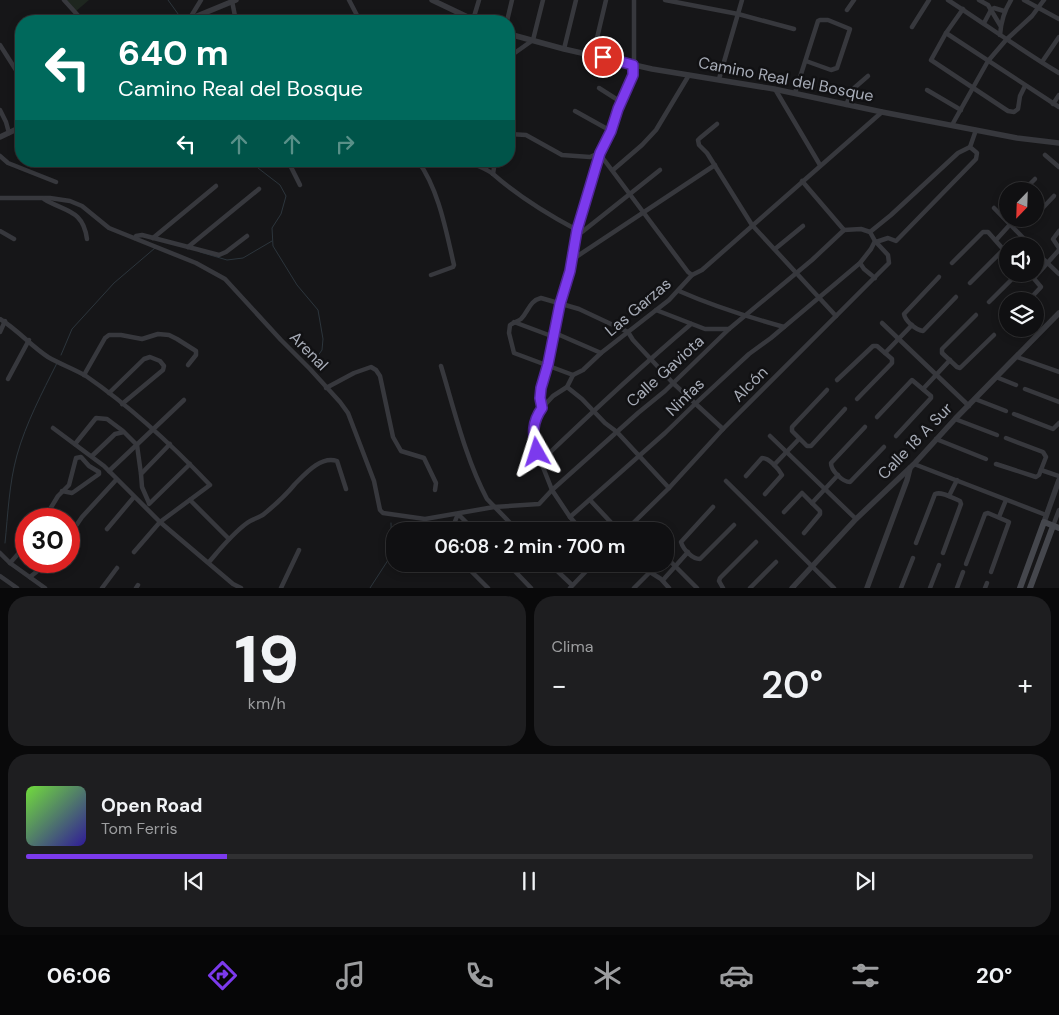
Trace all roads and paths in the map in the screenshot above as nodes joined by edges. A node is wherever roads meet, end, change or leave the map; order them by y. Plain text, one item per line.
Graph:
1 (64, 0) edge
2 (202, 0) edge
3 (234, 0) edge
4 (348, 0) edge
5 (432, 0) edge
6 (479, 0) edge
7 (512, 0) edge
8 (543, 0) edge
9 (576, 0) edge
10 (606, 0) edge
11 (634, 0) edge
12 (665, 0) edge
13 (708, 0) edge
14 (742, 0) edge
15 (854, 0) edge
16 (929, 0) edge
17 (948, 0) edge
18 (979, 0) edge
19 (1011, 0) edge
20 (1024, 0) edge
21 (1044, 0) edge
22 (706, 8) junction
23 (1039, 8) junction
24 (962, 9) junction
25 (847, 10) dead end
26 (991, 10) junction
27 (1004, 11) junction
28 (738, 14) junction
29 (78, 15) edge
30 (191, 15) edge
31 (199, 15) edge
32 (235, 15) edge
33 (357, 15) edge
34 (462, 15) edge
35 (475, 15) edge
36 (508, 15) edge
37 (1059, 19) edge
38 (984, 23) junction
39 (1000, 25) junction
40 (912, 27) dead end
41 (794, 29) dead end
42 (946, 33) junction
43 (1000, 34) junction
44 (515, 36) edge
45 (1059, 37) edge
46 (532, 40) junction
47 (1006, 40) junction
48 (0, 45) edge
49 (564, 49) junction
50 (515, 53) edge
51 (593, 55) junction
52 (988, 61) junction
53 (806, 62) junction
54 (1042, 62) junction
55 (633, 65) junction
56 (15, 69) edge
57 (1059, 73) edge
58 (689, 75) junction
59 (868, 76) dead end
60 (719, 79) junction
61 (1025, 86) junction
62 (599, 88) dead end
63 (974, 88) junction
64 (774, 89) junction
65 (927, 90) dead end
66 (795, 93) junction
67 (1059, 95) edge
68 (621, 102) junction
69 (1053, 104) junction
70 (846, 105) junction
71 (1059, 107) edge
72 (0, 110) edge
73 (961, 110) junction
74 (576, 111) dead end
75 (882, 112) junction
76 (717, 124) dead end
77 (952, 125) junction
78 (15, 130) edge
79 (976, 130) junction
80 (611, 131) junction
81 (9, 133) junction
82 (515, 134) edge
83 (0, 137) edge
84 (1059, 143) edge
85 (970, 147) junction
86 (600, 153) junction
87 (1046, 155) dead end
88 (0, 156) edge
89 (715, 165) junction
90 (820, 165) junction
91 (15, 166) edge
92 (18, 167) edge
93 (291, 167) edge
94 (422, 167) edge
95 (480, 167) edge
96 (494, 167) edge
97 (1059, 167) edge
98 (612, 170) junction
99 (660, 170) dead end
100 (493, 174) junction
101 (1035, 179) dead end
102 (802, 181) junction
103 (56, 182) dead end
104 (1032, 182) edge
105 (300, 185) dead end
106 (216, 186) dead end
107 (259, 189) dead end
108 (631, 193) junction
109 (1054, 196) dead end
110 (0, 198) edge
111 (43, 198) junction
112 (1044, 207) edge
113 (994, 208) dead end
114 (645, 212) junction
115 (999, 214) edge
116 (752, 225) junction
117 (803, 226) dead end
118 (1006, 228) edge
119 (1012, 228) edge
120 (844, 230) junction
121 (1059, 230) edge
122 (0, 231) edge
123 (577, 232) junction
124 (870, 232) junction
125 (247, 236) dead end
126 (1021, 237) edge
127 (135, 238) junction
128 (153, 238) junction
129 (14, 239) dead end
130 (88, 239) dead end
131 (996, 240) junction
132 (875, 242) junction
133 (188, 247) junction
134 (775, 249) junction
135 (1059, 249) edge
136 (573, 259) junction
137 (1044, 260) edge
138 (860, 263) junction
139 (952, 263) dead end
140 (1047, 263) junction
141 (1044, 266) edge
142 (796, 272) junction
143 (431, 274) dead end
144 (1059, 274) edge
145 (692, 275) junction
146 (939, 277) dead end
147 (875, 278) junction
148 (1008, 282) edge
149 (1037, 282) edge
150 (970, 283) dead end
151 (679, 291) junction
152 (1037, 292) edge
153 (818, 297) junction
154 (956, 297) dead end
155 (989, 302) dead end
156 (560, 304) junction
157 (656, 310) junction
158 (1059, 313) edge
159 (976, 315) dead end
160 (745, 316) junction
161 (836, 316) junction
162 (2, 320) edge
163 (514, 322) junction
164 (882, 323) dead end
165 (691, 324) junction
166 (912, 325) junction
167 (784, 327) junction
168 (709, 329) junction
169 (729, 329) junction
170 (0, 332) edge
171 (628, 332) junction
172 (554, 335) junction
173 (994, 335) dead end
174 (722, 336) junction
175 (29, 340) junction
176 (898, 340) junction
177 (601, 353) junction
178 (884, 353) junction
179 (1016, 357) junction
180 (650, 358) junction
181 (950, 360) junction
182 (548, 364) junction
183 (188, 365) dead end
184 (441, 366) dead end
185 (1059, 372) edge
186 (84, 375) junction
187 (573, 375) junction
188 (936, 375) junction
189 (996, 377) junction
190 (8, 379) dead end
191 (837, 380) dead end
192 (673, 383) junction
193 (1016, 385) dead end
194 (326, 388) junction
195 (567, 388) junction
196 (923, 389) junction
197 (1025, 389) dead end
198 (827, 390) dead end
199 (109, 393) junction
200 (856, 399) dead end
201 (975, 399) junction
202 (184, 400) dead end
203 (1059, 402) edge
204 (122, 404) junction
205 (694, 404) junction
206 (969, 406) junction
207 (542, 408) junction
208 (845, 409) dead end
209 (593, 411) junction
210 (1006, 411) dead end
211 (1014, 414) dead end
212 (877, 417) dead end
213 (956, 419) junction
214 (1059, 423) edge
215 (865, 426) dead end
216 (54, 428) dead end
217 (152, 429) junction
218 (722, 429) junction
219 (124, 432) junction
220 (617, 432) junction
221 (997, 435) dead end
222 (770, 436) dead end
223 (896, 436) dead end
224 (1006, 438) dead end
225 (799, 439) junction
226 (936, 439) junction
227 (75, 444) junction
228 (170, 444) junction
229 (137, 445) junction
230 (884, 447) dead end
231 (787, 452) junction
232 (638, 455) junction
233 (92, 456) junction
234 (986, 459) dead end
235 (542, 461) junction
236 (190, 464) junction
237 (996, 464) dead end
238 (774, 465) junction
239 (912, 466) junction
240 (1041, 470) junction
241 (109, 471) junction
242 (141, 474) junction
243 (838, 475) junction
244 (746, 476) dead end
245 (1059, 476) edge
246 (116, 480) junction
247 (957, 480) junction
248 (1059, 480) edge
249 (726, 481) dead end
250 (669, 488) junction
251 (825, 489) junction
252 (346, 490) dead end
253 (435, 490) dead end
254 (552, 490) junction
255 (62, 492) junction
256 (765, 494) dead end
257 (949, 496) junction
258 (134, 497) junction
259 (190, 500) junction
260 (590, 500) junction
261 (1006, 500) junction
262 (149, 503) junction
263 (812, 503) junction
264 (494, 507) junction
265 (713, 507) dead end
266 (51, 508) edge
267 (149, 510) junction
268 (1059, 510) edge
269 (784, 512) dead end
270 (458, 514) junction
271 (570, 517) junction
272 (999, 517) junction
273 (856, 519) junction
274 (1045, 519) junction
275 (80, 520) edge
276 (160, 522) junction
277 (455, 522) edge
278 (466, 522) edge
279 (509, 522) edge
280 (574, 522) edge
281 (611, 522) edge
282 (635, 522) edge
283 (734, 525) dead end
284 (1056, 527) edge
285 (107, 530) dead end
286 (804, 532) dead end
287 (228, 540) junction
288 (756, 542) dead end
289 (916, 543) dead end
290 (299, 550) dead end
291 (134, 552) dead end
292 (688, 552) junction
293 (0, 553) edge
294 (943, 553) dead end
295 (15, 557) edge
296 (913, 558) dead end
297 (209, 562) junction
298 (776, 562) dead end
299 (10, 563) junction
300 (966, 564) dead end
301 (939, 565) dead end
302 (675, 566) junction
303 (812, 567) junction
304 (117, 568) dead end
305 (472, 572) edge
306 (516, 572) edge
307 (558, 572) edge
308 (585, 572) edge
309 (963, 572) dead end
310 (991, 572) dead end
311 (35, 573) edge
312 (0, 576) edge
313 (30, 577) junction
314 (663, 580) junction
315 (232, 586) edge
316 (571, 586) edge
317 (43, 587) edge
318 (17, 588) edge
319 (102, 588) edge
320 (240, 588) edge
321 (281, 588) edge
322 (488, 588) edge
323 (532, 588) edge
324 (634, 588) edge
325 (669, 588) edge
326 (697, 588) edge
327 (723, 588) edge
328 (750, 588) edge
329 (792, 588) edge
330 (834, 588) edge
331 (867, 588) edge
332 (901, 588) edge
333 (930, 588) edge
334 (957, 588) edge
335 (1020, 588) edge
336 (1030, 588) edge

1 - 29 street
2 - 30 street
3 - 31 street
3 - 32 street
4 - 33 street
5 - 34 street
6 - 35 street
7 - 36 street
8 - 46 street
9 - 49 street
10 - 51 street
11 - 55 street
12 - 22 street
13 - 22 street
14 - 28 street
15 - 25 street
16 - 40 street
17 - 24 street
18 - 26 street
19 - 27 street
20 - 23 street
21 - 23 street
22 - 28 street
23 - 37 street
23 - 47 street
24 - 38 street
24 - 42 street
26 - 27 street
26 - 38 street
26 - 39 street
27 - 39 street
28 - 41 street
28 - 60 street
38 - 43 street
39 - 43 street
42 - 52 street
42 - 63 street
43 - 47 street
44 - 46 street, Camino Real del Bosque
45 - 54 street
46 - 49 street, Camino Real del Bosque
46 - 50 street
47 - 52 street
47 - 54 street
48 - 56 street
49 - 51 street, Camino Real del Bosque
51 - 55 street, Camino Real del Bosque
52 - 61 street
52 - 63 street
53 - 53 street
53 - 66 street
54 - 57 street
55 - 58 street, Camino Real del Bosque
55 - 68 street
58 - 60 street, Camino Real del Bosque
58 - 98 street
59 - 70 street
60 - 64 street, Camino Real del Bosque
61 - 63 street
61 - 69 street
62 - 68 street
63 - 73 street
64 - 66 street, Camino Real del Bosque
64 - 90 street
65 - 73 street
66 - 70 street, Camino Real del Bosque
67 - 69 street
68 - 80 street
69 - 71 street
70 - 75 street, Camino Real del Bosque
72 - 81 street
73 - 77 street
74 - 80 street
75 - 77 street, Camino Real del Bosque
75 - 90 street, Las Garzas
76 - 89 street
77 - 79 street, Camino Real del Bosque
78 - 81 street
79 - 84 street, Camino Real del Bosque
79 - 85 street
80 - 86 street
81 - 83 street
82 - 86 street
85 - 124 street
85 - 132 street
86 - 98 street
86 - 123 street
87 - 97 street
88 - 91 street
89 - 114 street
89 - 116 street
90 - 102 street, Las Garzas
92 - 103 street
93 - 105 street
94 - 143 street
95 - 100 street
96 - 100 street
98 - 108 street
99 - 108 street
100 - 123 street
101 - 104 street
102 - 116 street, Las Garzas
102 - 120 street
106 - 128 street
107 - 133 street
108 - 114 street
108 - 123 street
109 - 112 street
110 - 111 street, Arenal
111 - 127 street, Arenal
111 - 130 street
113 - 115 street
114 - 136 street
114 - 145 street
116 - 134 street
116 - 145 street, Las Garzas
117 - 134 street
118 - 131 street
119 - 126 street
120 - 124 street
120 - 142 street, Calle Gaviota
121 - 135 street
122 - 129 street
123 - 136 street
124 - 132 street
125 - 133 street
127 - 128 street
127 - 194 street, Arenal
128 - 133 street
131 - 139 street
131 - 150 street
132 - 138 street, Ninfas
132 - 147 street, Alcón
134 - 142 street
135 - 140 street
136 - 156 street
137 - 140 street
138 - 147 street
138 - 153 street, Ninfas
140 - 141 street
140 - 144 street
142 - 153 street
142 - 160 street, Calle Gaviota
145 - 151 street, Las Garzas
146 - 166 street
147 - 161 street, Alcón
148 - 155 street
149 - 152 street
151 - 157 street, Las Garzas
151 - 160 street
153 - 161 street
153 - 167 street, Ninfas
154 - 166 street
156 - 163 street
156 - 171 street
156 - 172 street
157 - 165 street
157 - 171 street, Las Garzas
158 - 179 street, Calle 18 A Sur
159 - 181 street
160 - 167 street
160 - 169 street, Calle Gaviota
161 - 218 street, Alcón
162 - 170 street
162 - 175 street
163 - 172 street
163 - 182 street
164 - 176 street
165 - 168 street
165 - 180 street
166 - 176 street
167 - 205 street, Ninfas
168 - 169 street
168 - 174 street
169 - 174 street, Calle Gaviota
171 - 177 street, Las Garzas
171 - 180 street
172 - 177 street
172 - 182 street
173 - 181 street
174 - 192 street, Calle Gaviota
175 - 186 street
175 - 190 street
176 - 178 street
176 - 188 street
177 - 187 street, Las Garzas
178 - 191 street
178 - 200 street
179 - 185 street
179 - 189 street, Calle 18 A Sur
180 - 192 street
180 - 209 street
181 - 188 street
182 - 187 street
182 - 207 street
183 - 186 street
184 - 264 street
186 - 199 street
187 - 195 street, Las Garzas
188 - 196 street
188 - 206 street
189 - 193 street
189 - 201 street, Calle 18 A Sur
192 - 205 street
192 - 220 street, Calle Gaviota
194 - 253 street
194 - 270 street, Arenal
195 - 207 street, Las Garzas
195 - 209 street
196 - 212 street
196 - 223 street
197 - 203 street
198 - 225 street
199 - 204 street
199 - 204 street
201 - 206 street, Calle 18 A Sur
201 - 210 street
202 - 217 street
204 - 217 street
205 - 218 street
205 - 232 street, Ninfas
206 - 213 street, Calle 18 A Sur
207 - 235 street
208 - 225 street
209 - 220 street
209 - 235 street
211 - 214 street
213 - 221 street
213 - 226 street, Calle 18 A Sur
215 - 243 street
216 - 227 street
217 - 228 street
217 - 229 street
218 - 250 street, Alcón
219 - 227 street
219 - 229 street
219 - 233 street
220 - 232 street
220 - 254 street, Calle Gaviota
222 - 231 street
224 - 240 street
225 - 231 street
226 - 234 street
226 - 239 street, Calle 18 A Sur
227 - 233 street
228 - 236 street
228 - 242 street
229 - 241 street
229 - 242 street
230 - 243 street
231 - 238 street
231 - 251 street
232 - 250 street
232 - 260 street, Ninfas
233 - 241 street
235 - 254 street
236 - 259 street
236 - 262 street
237 - 240 street
238 - 244 street
238 - 256 street
239 - 247 street
239 - 273 street, Calle 18 A Sur
239 - 331 street
240 - 245 street
241 - 246 street
242 - 262 street
243 - 251 street
246 - 258 street
246 - 275 street
247 - 257 street
247 - 261 street
248 - 274 street
249 - 303 street
250 - 282 street, Alcón
251 - 263 street
251 - 273 street
252 - 287 street
254 - 264 street, Arenal
254 - 271 street
255 - 255 street
255 - 266 street
257 - 289 street
257 - 294 street
258 - 267 street
258 - 285 street
259 - 276 street
259 - 287 street
260 - 271 street, Ninfas
260 - 281 street
261 - 272 street
261 - 274 street
262 - 267 street
263 - 269 street
263 - 286 street
264 - 270 street, Arenal
264 - 279 street
265 - 292 street
267 - 276 street
268 - 284 street
270 - 277 street
270 - 278 street
271 - 280 street
272 - 300 street
272 - 310 street
273 - 303 street, Calle 18 A Sur
274 - 284 main road
274 - 335 main road
276 - 291 street
276 - 297 street
283 - 292 street
284 - 336 main road
287 - 297 street
288 - 327 street
290 - 321 street
292 - 302 street
293 - 299 street
295 - 299 street
296 - 332 street
297 - 315 street
298 - 328 street
299 - 313 street
301 - 333 street
302 - 314 street
302 - 326 street
303 - 329 street, Calle 18 A Sur
303 - 330 street
304 - 319 street
305 - 322 street
306 - 323 street
307 - 316 street
308 - 316 street
309 - 334 street
311 - 313 street
312 - 318 street
313 - 317 street
314 - 324 street
314 - 325 street
315 - 320 street

